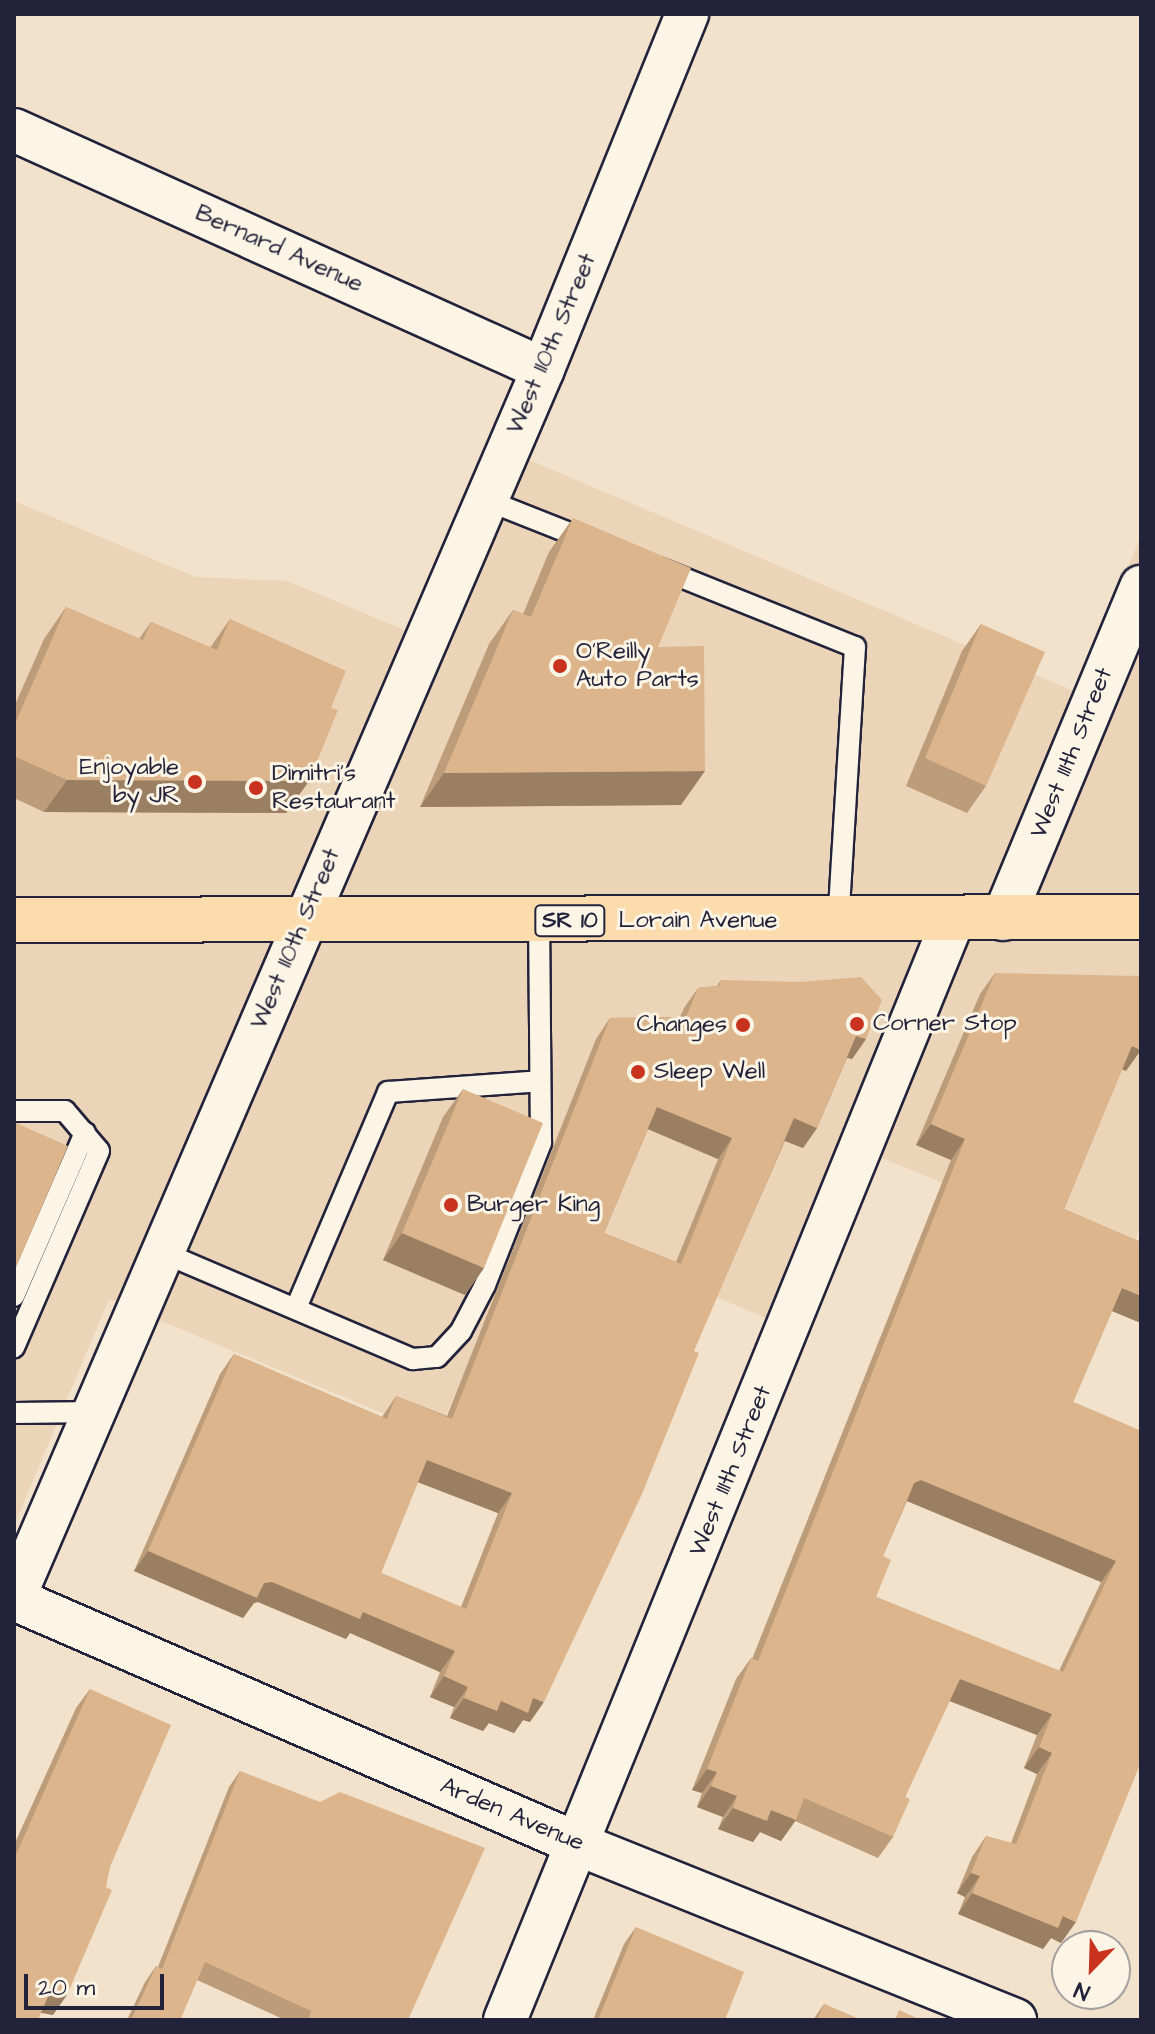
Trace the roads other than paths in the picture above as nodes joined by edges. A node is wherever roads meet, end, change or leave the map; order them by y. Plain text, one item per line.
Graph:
1 (687, 14) edge
2 (14, 130) edge
3 (543, 369) junction
4 (486, 500) junction
5 (606, 547) edge
6 (635, 559) edge
7 (1141, 587) edge
8 (1141, 917) edge
9 (1003, 919) junction
10 (14, 920) edge
11 (302, 920) junction
12 (539, 920) junction
13 (953, 920) junction
14 (838, 922) junction
15 (540, 1081) junction
16 (14, 1111) edge
17 (85, 1133) junction
18 (164, 1253) junction
19 (14, 1296) edge
20 (296, 1308) junction
21 (14, 1347) edge
22 (98, 1412) junction
23 (14, 1413) edge
24 (14, 1598) edge
25 (580, 1845) junction
26 (505, 2020) edge
27 (1015, 2020) edge

1 - 3 street, West 110th Street
2 - 3 street, Bernard Avenue
3 - 4 street, West 110th Street
4 - 5 lane
4 - 11 street, West 110th Street
6 - 14 lane
7 - 9 street, West 111th Street
8 - 9 main road, Lorain Avenue / SR 10
9 - 13 main road, Lorain Avenue / SR 10
10 - 11 main road, Lorain Avenue / SR 10
11 - 12 main road, Lorain Avenue / SR 10
11 - 18 street, West 110th Street
12 - 14 main road, Lorain Avenue / SR 10
12 - 15 lane
13 - 14 main road, Lorain Avenue / SR 10
13 - 25 street, West 111th Street
15 - 20 lane
15 - 20 lane
16 - 17 lane
17 - 19 lane
17 - 21 lane
18 - 20 lane
18 - 22 street, West 110th Street
22 - 23 lane
22 - 24 street, West 110th Street
24 - 25 street, Arden Avenue
25 - 26 street, West 111th Street
25 - 27 street, Arden Avenue

